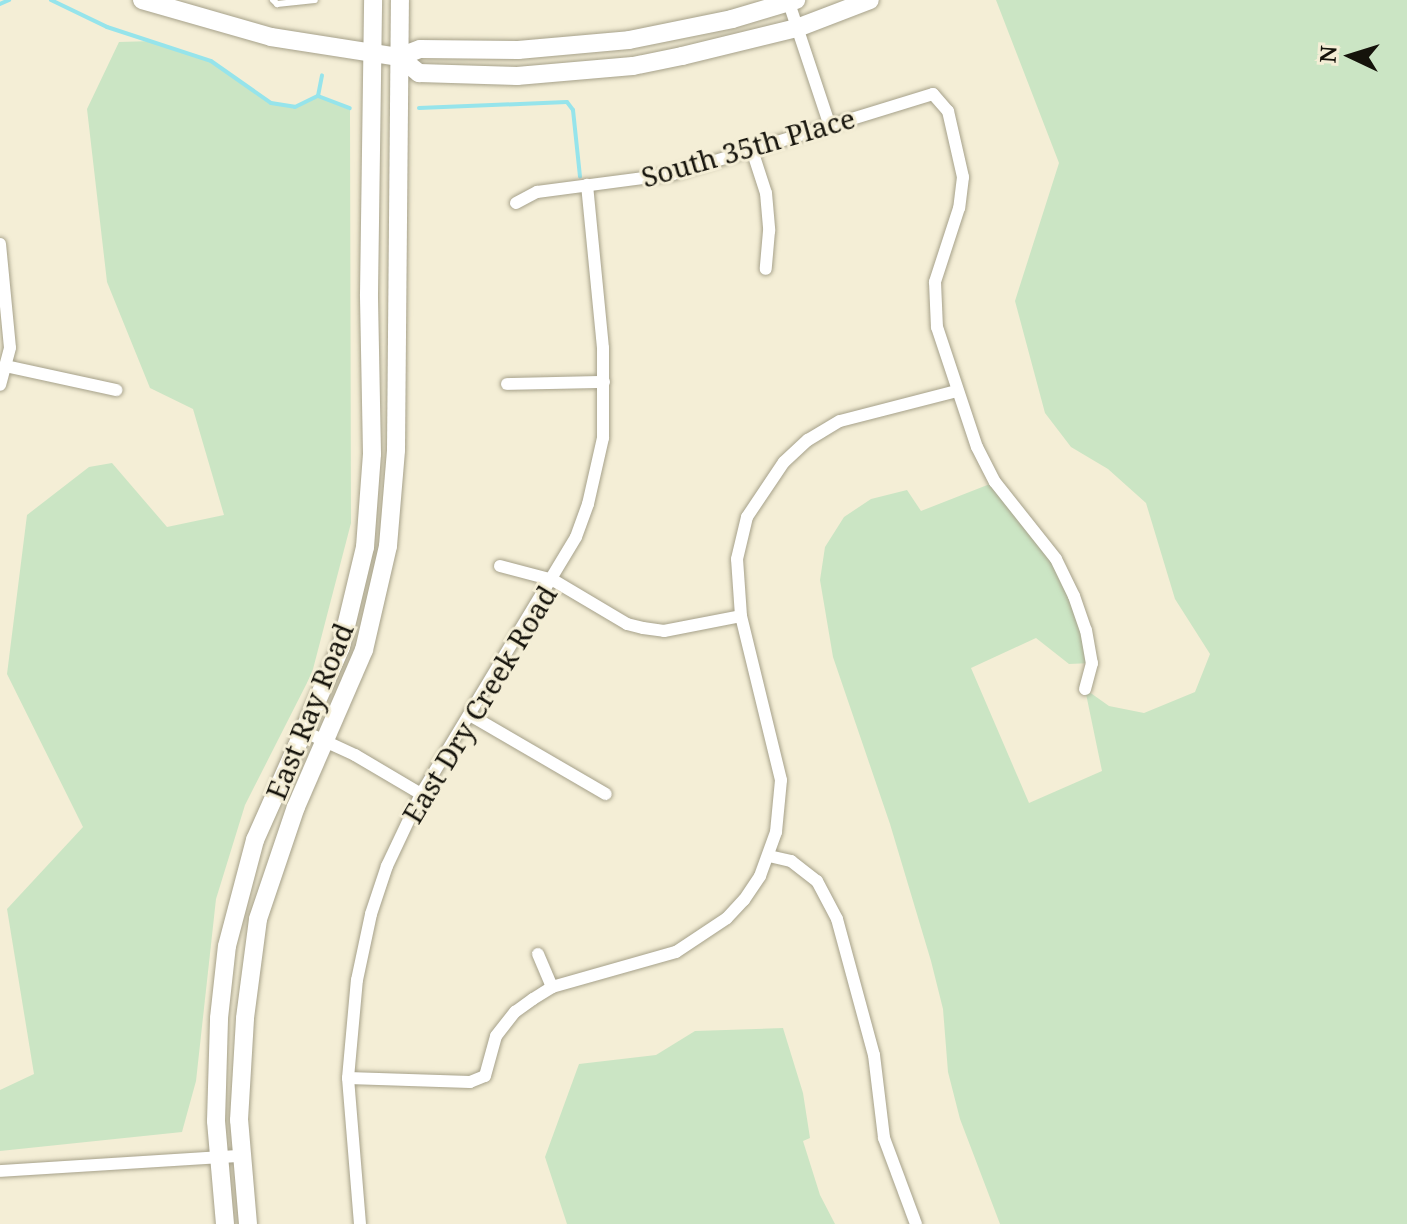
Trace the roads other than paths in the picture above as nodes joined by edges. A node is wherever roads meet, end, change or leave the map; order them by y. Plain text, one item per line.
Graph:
1 (142, 0) edge
2 (273, 0) edge
3 (315, 0) edge
4 (373, 0) edge
5 (400, 0) edge
6 (870, 0) edge
7 (791, 1) edge
8 (170, 4) edge
9 (797, 28) junction
10 (386, 55) junction
11 (830, 126) junction
12 (752, 150) junction
13 (587, 185) junction
14 (516, 203) dead end
15 (0, 244) edge
16 (766, 269) dead end
17 (5, 366) junction
18 (604, 382) junction
19 (507, 384) dead end
20 (0, 385) edge
21 (116, 390) dead end
22 (957, 391) junction
23 (500, 566) dead end
24 (553, 580) junction
25 (741, 616) junction
26 (1085, 689) dead end
27 (470, 715) junction
28 (303, 731) junction
29 (326, 741) junction
30 (421, 794) junction
31 (606, 794) dead end
32 (769, 856) junction
33 (538, 954) dead end
34 (552, 987) junction
35 (348, 1078) junction
36 (240, 1156) junction
37 (218, 1157) junction
38 (0, 1171) edge
39 (225, 1224) edge
40 (248, 1224) edge
41 (360, 1224) edge
42 (916, 1224) edge

1 - 8 main road
2 - 3 lane
4 - 10 main road, East Ray Road
5 - 10 main road, East Ray Road
6 - 9 main road
7 - 9 street
7 - 10 main road
8 - 10 main road
9 - 10 main road
9 - 11 street
10 - 28 main road, East Ray Road
10 - 29 main road, East Ray Road
11 - 12 street, South 35th Place
11 - 22 street, South 35th Place
12 - 13 street, South 35th Place
12 - 16 street
13 - 14 street, South 35th Place
13 - 18 street, East Dry Creek Road
15 - 17 street
17 - 20 street
17 - 21 street
18 - 19 street
18 - 24 street, East Dry Creek Road
22 - 25 street
22 - 26 street
23 - 24 street
24 - 25 street
24 - 27 street, East Dry Creek Road
25 - 32 street
27 - 30 street, East Dry Creek Road
27 - 31 street
28 - 29 street
28 - 37 main road, East Ray Road
29 - 30 street
29 - 36 main road, East Ray Road
30 - 35 street, East Dry Creek Road
32 - 34 street
32 - 42 street
33 - 34 street
34 - 35 street
35 - 41 street, East Dry Creek Road
36 - 37 street
36 - 40 main road, East Ray Road
37 - 38 street
37 - 39 main road, East Ray Road

